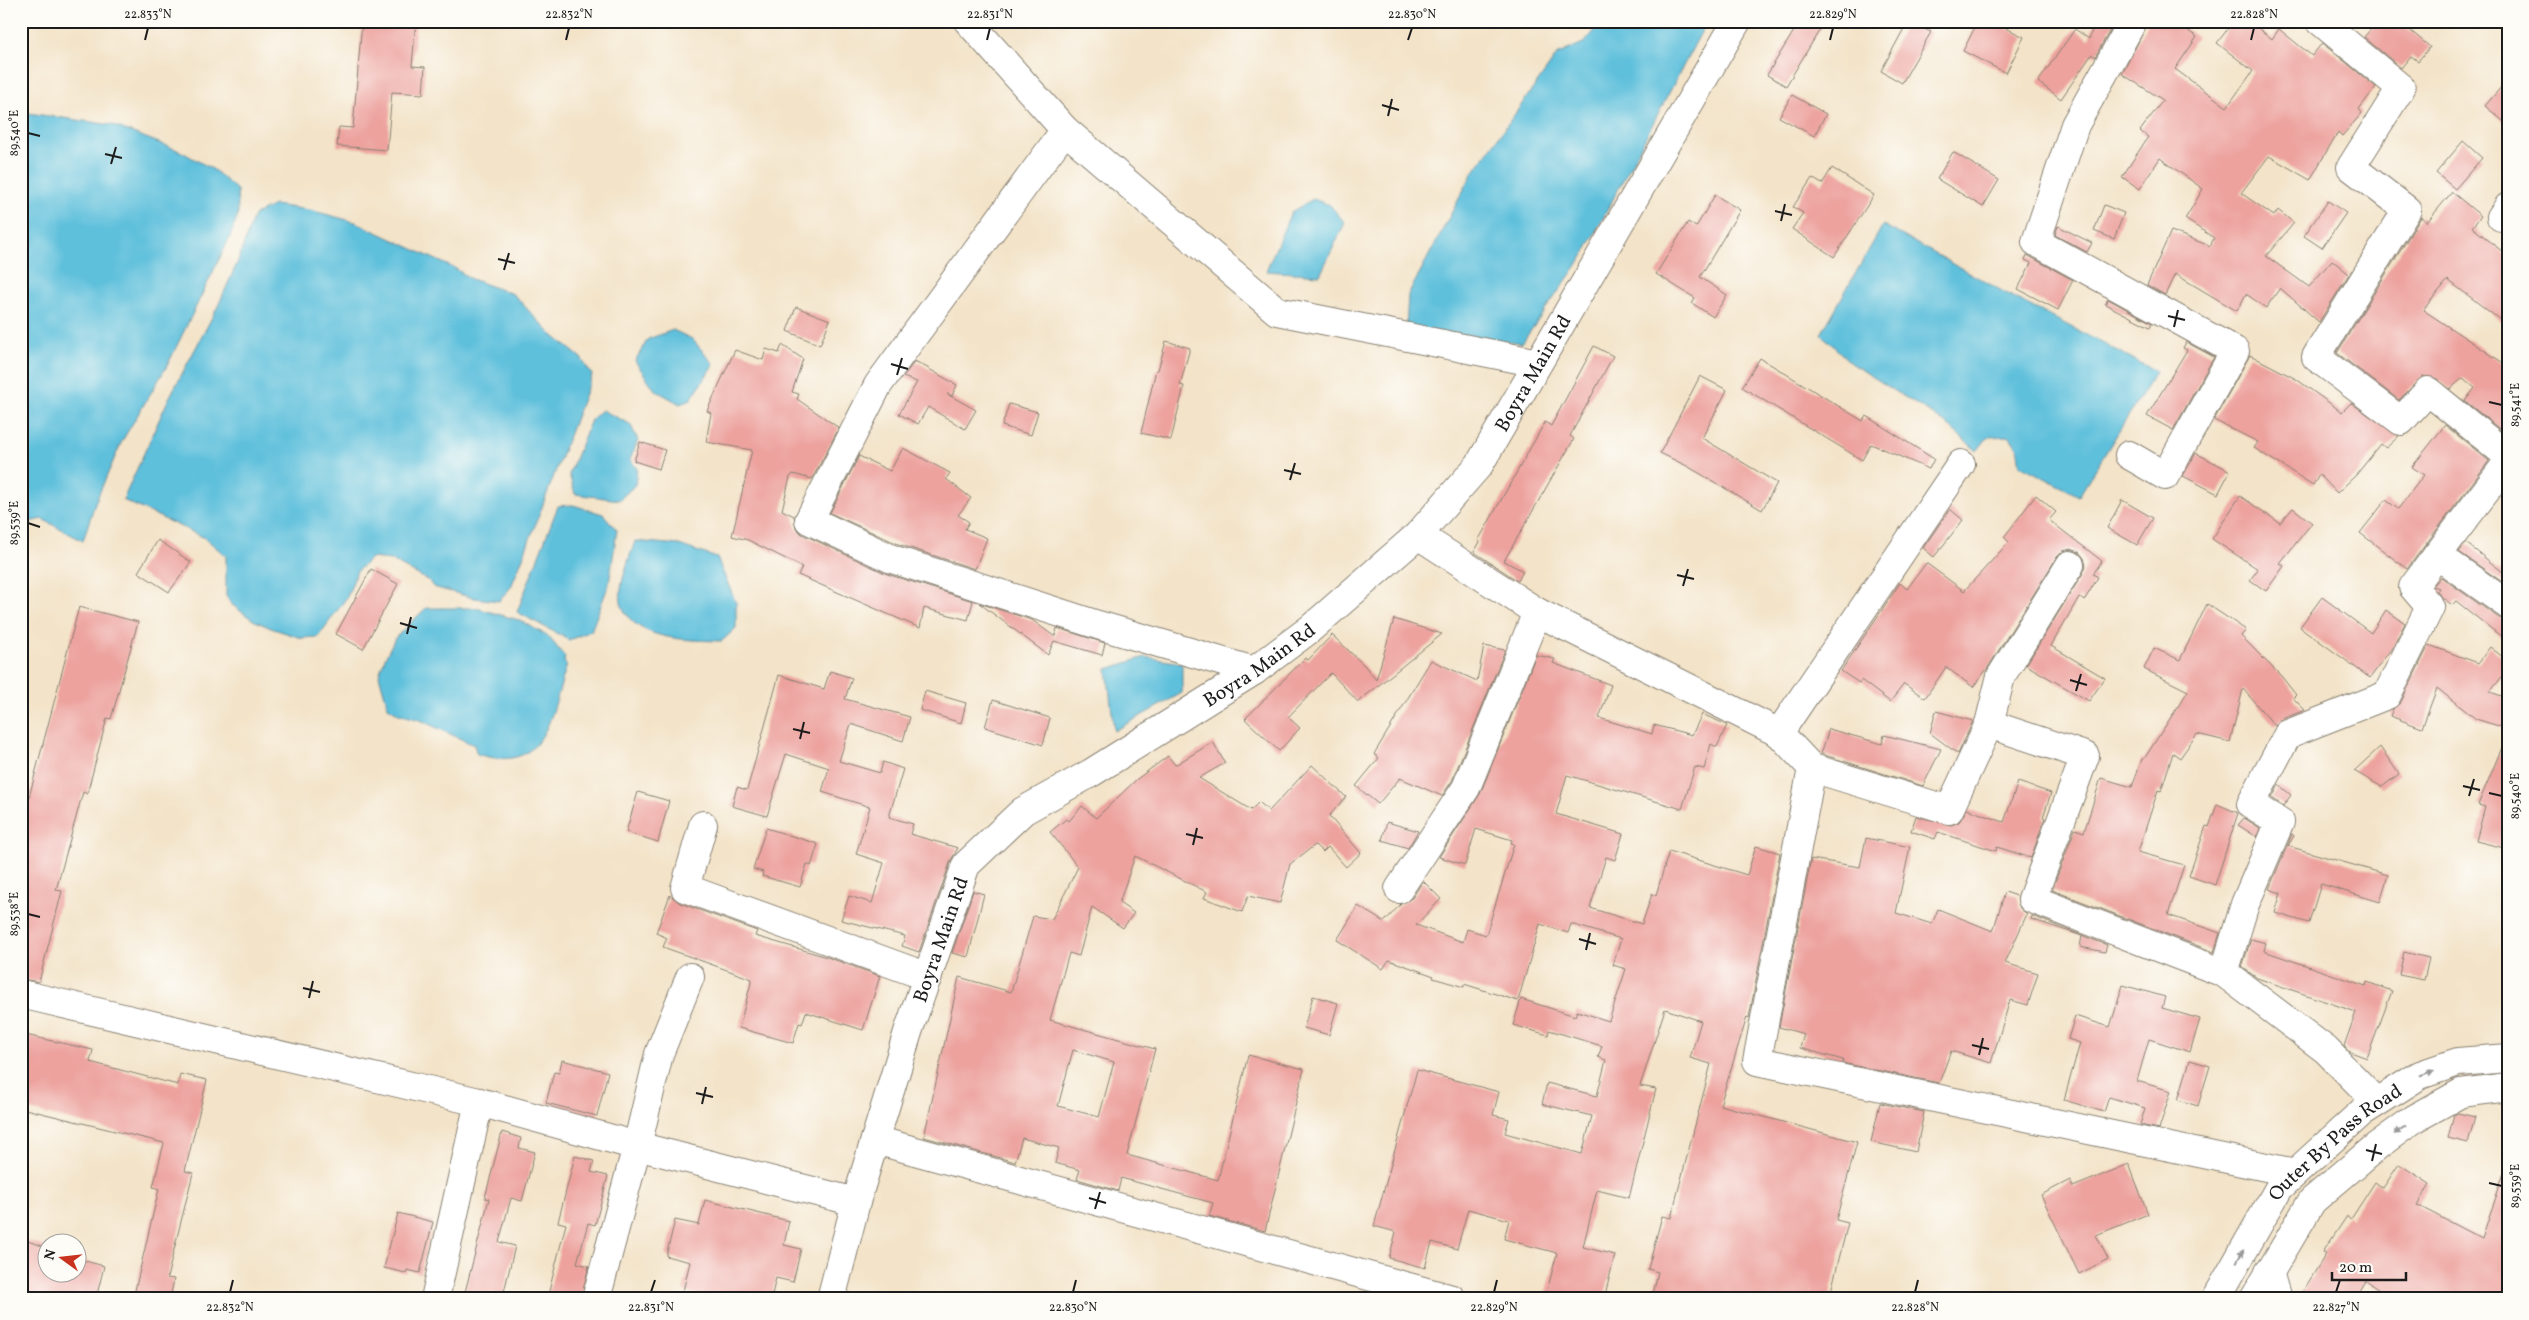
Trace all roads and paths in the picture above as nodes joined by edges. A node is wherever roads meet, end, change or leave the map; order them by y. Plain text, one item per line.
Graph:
1 (968, 21) edge
2 (1737, 21) edge
3 (2133, 21) edge
4 (2320, 21) edge
5 (1065, 130) junction
6 (1538, 363) junction
7 (2129, 455) dead end
8 (2508, 456) edge
9 (2508, 462) edge
10 (1961, 464) dead end
11 (1418, 535) junction
12 (2437, 555) junction
13 (2070, 565) dead end
14 (2508, 605) edge
15 (1537, 612) junction
16 (1254, 671) junction
17 (1989, 724) junction
18 (1779, 733) junction
19 (1812, 768) junction
20 (703, 825) dead end
21 (1399, 889) dead end
22 (2224, 972) junction
23 (690, 977) dead end
24 (928, 977) junction
25 (21, 994) edge
26 (2508, 1058) edge
27 (2508, 1086) edge
28 (480, 1102) junction
29 (2377, 1102) junction
30 (875, 1140) junction
31 (637, 1146) junction
32 (2296, 1173) junction
33 (856, 1202) junction
34 (2270, 1272) junction
35 (435, 1299) edge
36 (596, 1299) edge
37 (831, 1299) edge
38 (1452, 1299) edge
39 (2216, 1299) edge
40 (2254, 1299) edge
41 (2277, 1299) edge

1 - 5 street
2 - 6 street, Boyra Main Rd
3 - 7 street
4 - 8 street
5 - 6 street
5 - 16 street
6 - 11 street, Boyra Main Rd
9 - 12 street
10 - 18 street
11 - 15 street
11 - 16 street, Boyra Main Rd
12 - 14 street
12 - 22 street
13 - 17 street
15 - 18 street
15 - 21 street
16 - 24 street, Boyra Main Rd
17 - 19 street
17 - 22 street
18 - 19 street
19 - 32 street
20 - 24 street
22 - 29 street
23 - 31 street
24 - 30 street, Boyra Main Rd
25 - 28 street
29 -> 26 street, Outer By Pass Road
27 -> 34 street, Outer By Pass Road
28 - 31 street
28 - 35 street
29 - 32 street, Outer By Pass Road
30 - 33 street, Boyra Main Rd
30 - 38 street
31 - 33 street
31 - 36 street
39 -> 32 street, Outer By Pass Road
33 - 37 street, Boyra Main Rd
34 - 40 street, Outer By Pass Road
34 - 41 street

